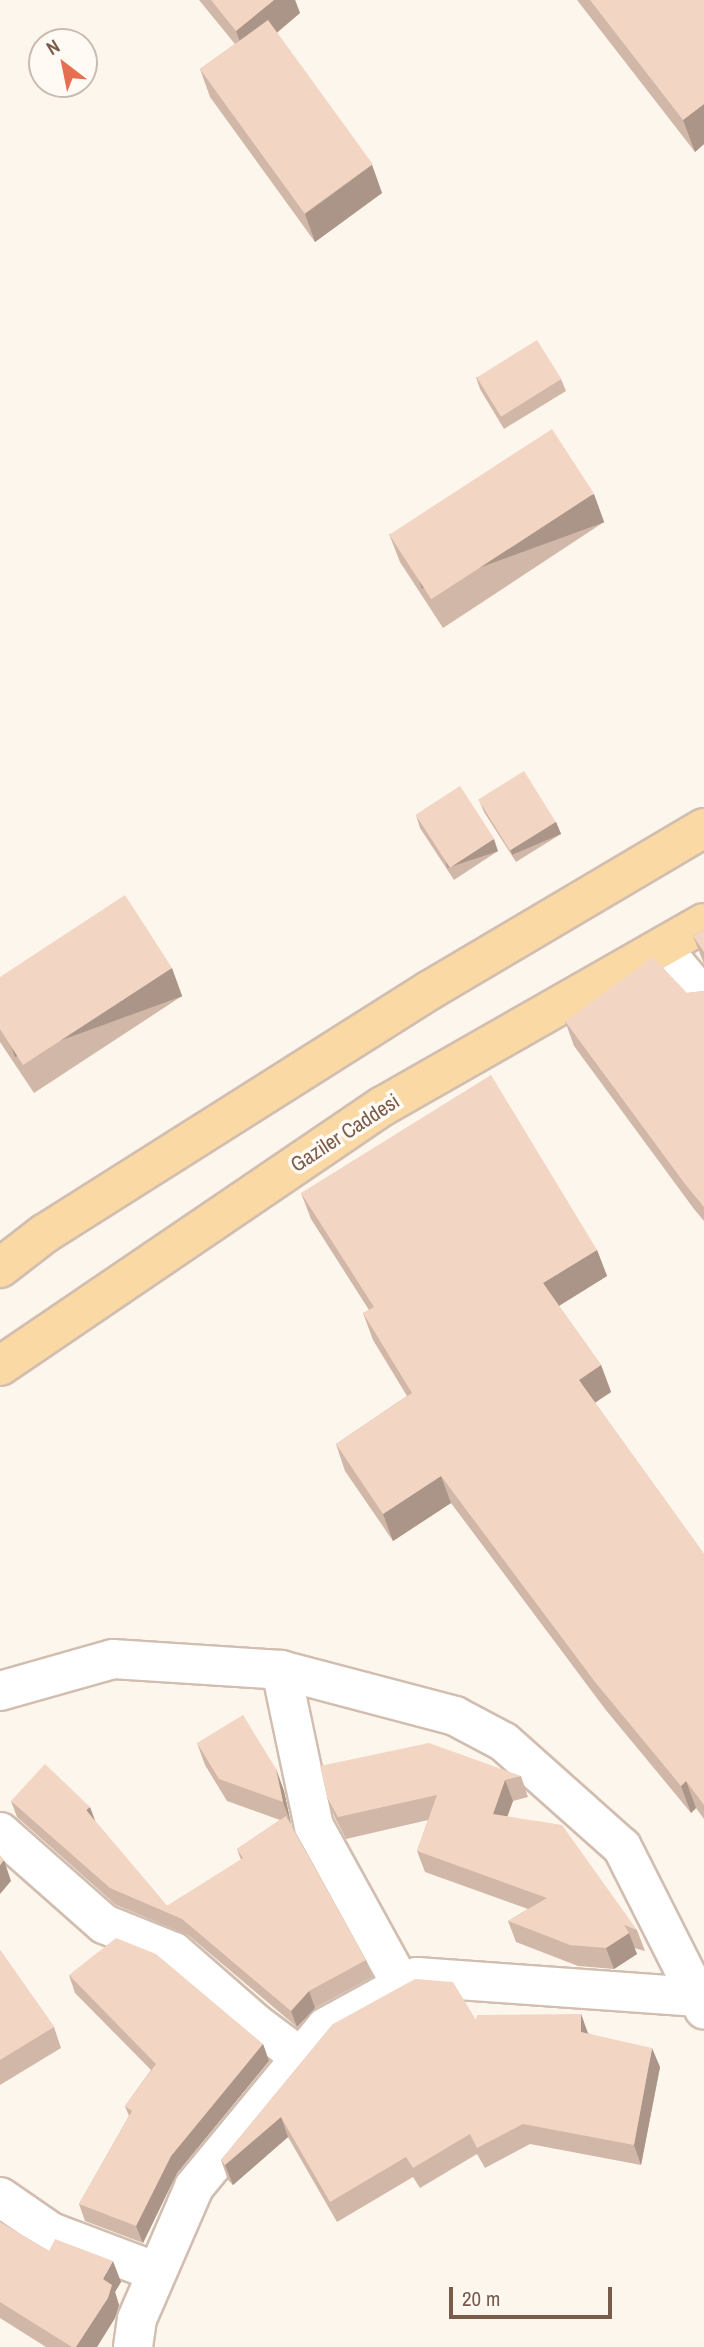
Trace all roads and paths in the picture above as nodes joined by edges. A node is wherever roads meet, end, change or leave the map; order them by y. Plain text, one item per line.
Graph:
1 (704, 828) edge
2 (704, 923) edge
3 (663, 950) junction
4 (704, 999) edge
5 (0, 1268) edge
6 (0, 1366) edge
7 (281, 1670) junction
8 (0, 1691) edge
9 (0, 1832) edge
10 (402, 1986) junction
11 (701, 2003) edge
12 (299, 2056) junction
13 (0, 2197) edge
14 (157, 2272) junction
15 (133, 2347) edge

1 - 5 main road
2 - 3 main road, Gaziler Caddesi
3 - 4 street
3 - 6 main road, Gaziler Caddesi
7 - 8 street
7 - 10 street
7 - 11 street
9 - 12 street
10 - 11 street
10 - 12 street
12 - 14 street
13 - 14 street
14 - 15 street

